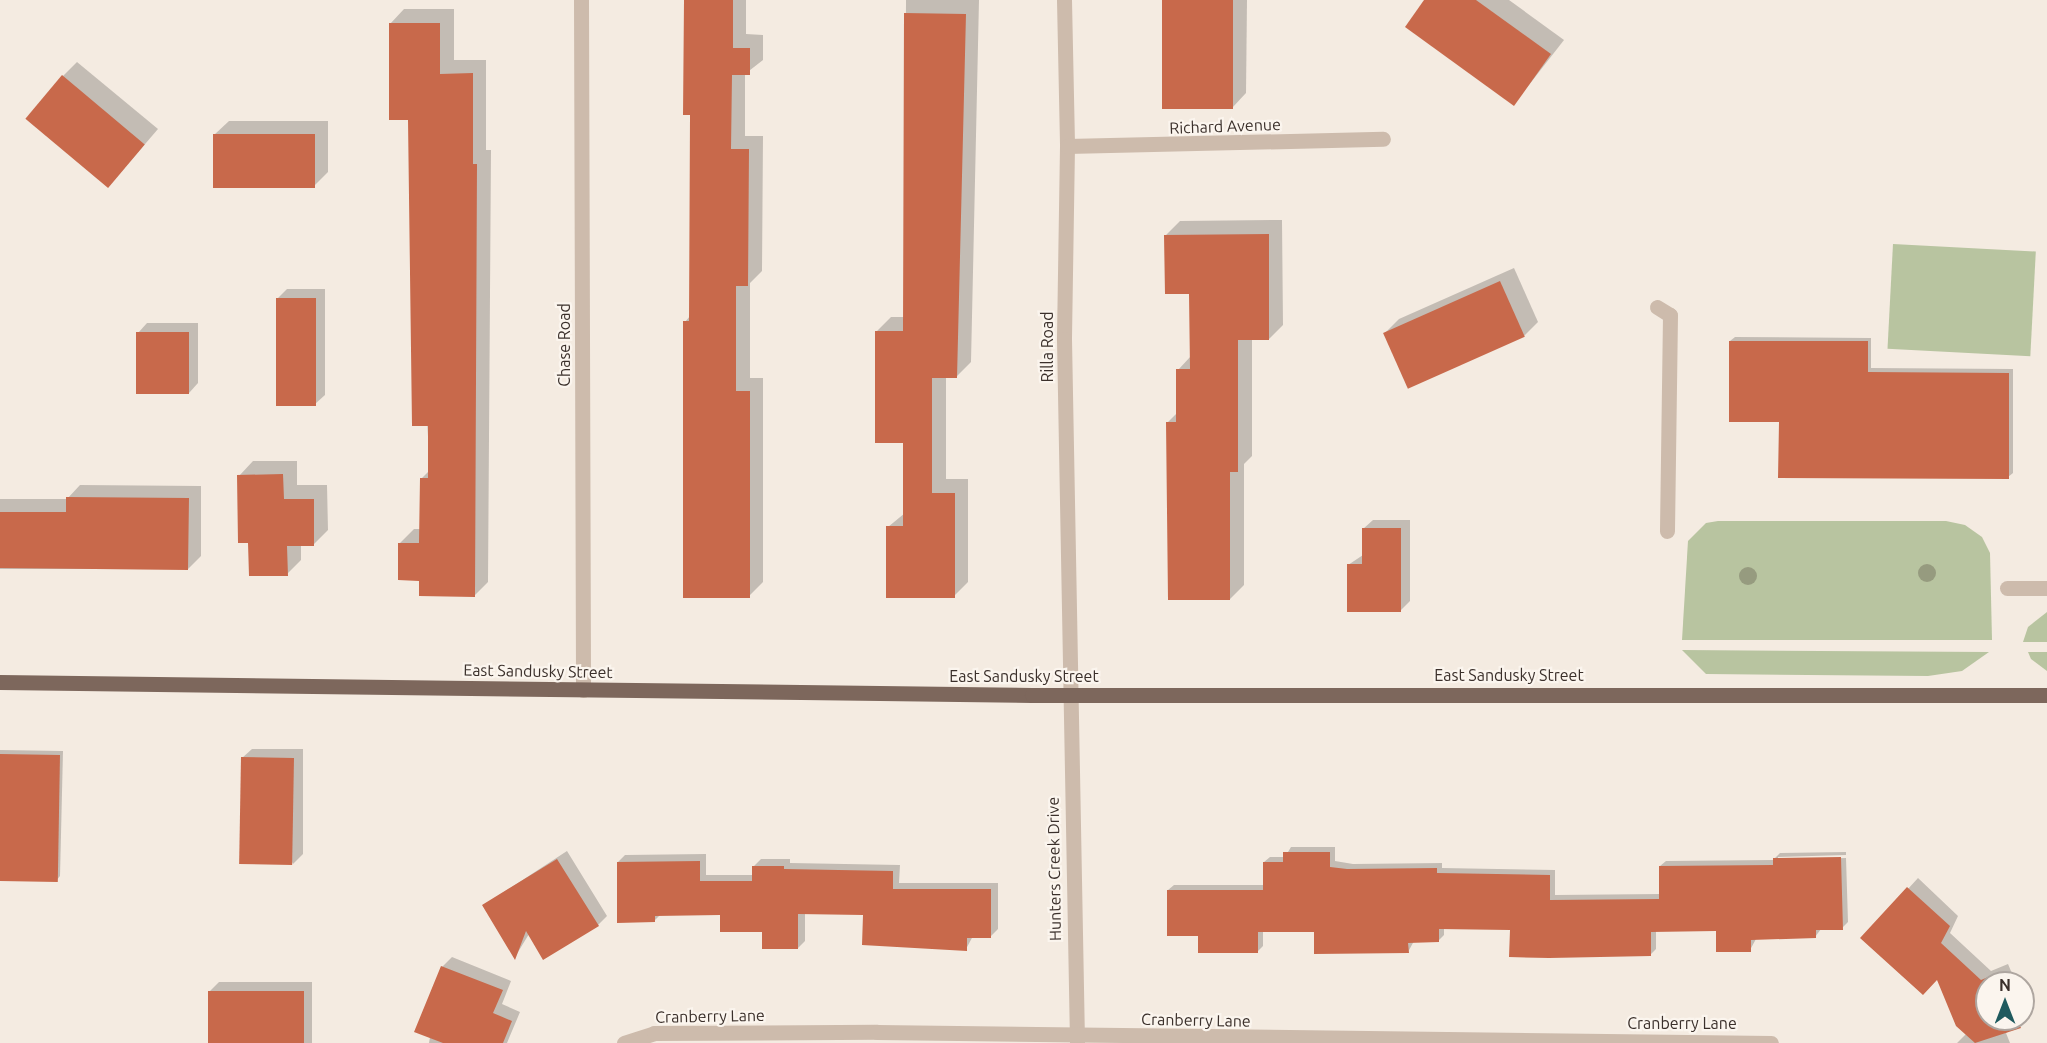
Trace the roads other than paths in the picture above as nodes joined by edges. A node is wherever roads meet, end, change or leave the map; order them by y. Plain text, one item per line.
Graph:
1 (581, 0) edge
2 (1064, 0) edge
3 (1383, 139) dead end
4 (1067, 146) junction
5 (1657, 307) dead end
6 (1667, 531) dead end
7 (2007, 588) dead end
8 (2047, 588) edge
9 (0, 682) edge
10 (583, 690) junction
11 (1069, 694) junction
12 (2047, 694) edge
13 (1076, 1039) edge
14 (624, 1043) edge
15 (1771, 1043) edge

1 - 10 street, Chase Road
2 - 4 street, Rilla Road
3 - 4 street, Richard Avenue
4 - 11 street, Rilla Road
5 - 6 street
7 - 8 street
9 - 10 main road, East Sandusky Street
10 - 11 main road, East Sandusky Street
11 - 12 main road, East Sandusky Street
11 - 13 street, Hunters Creek Drive
13 - 14 street, Cranberry Lane
13 - 15 street, Cranberry Lane

